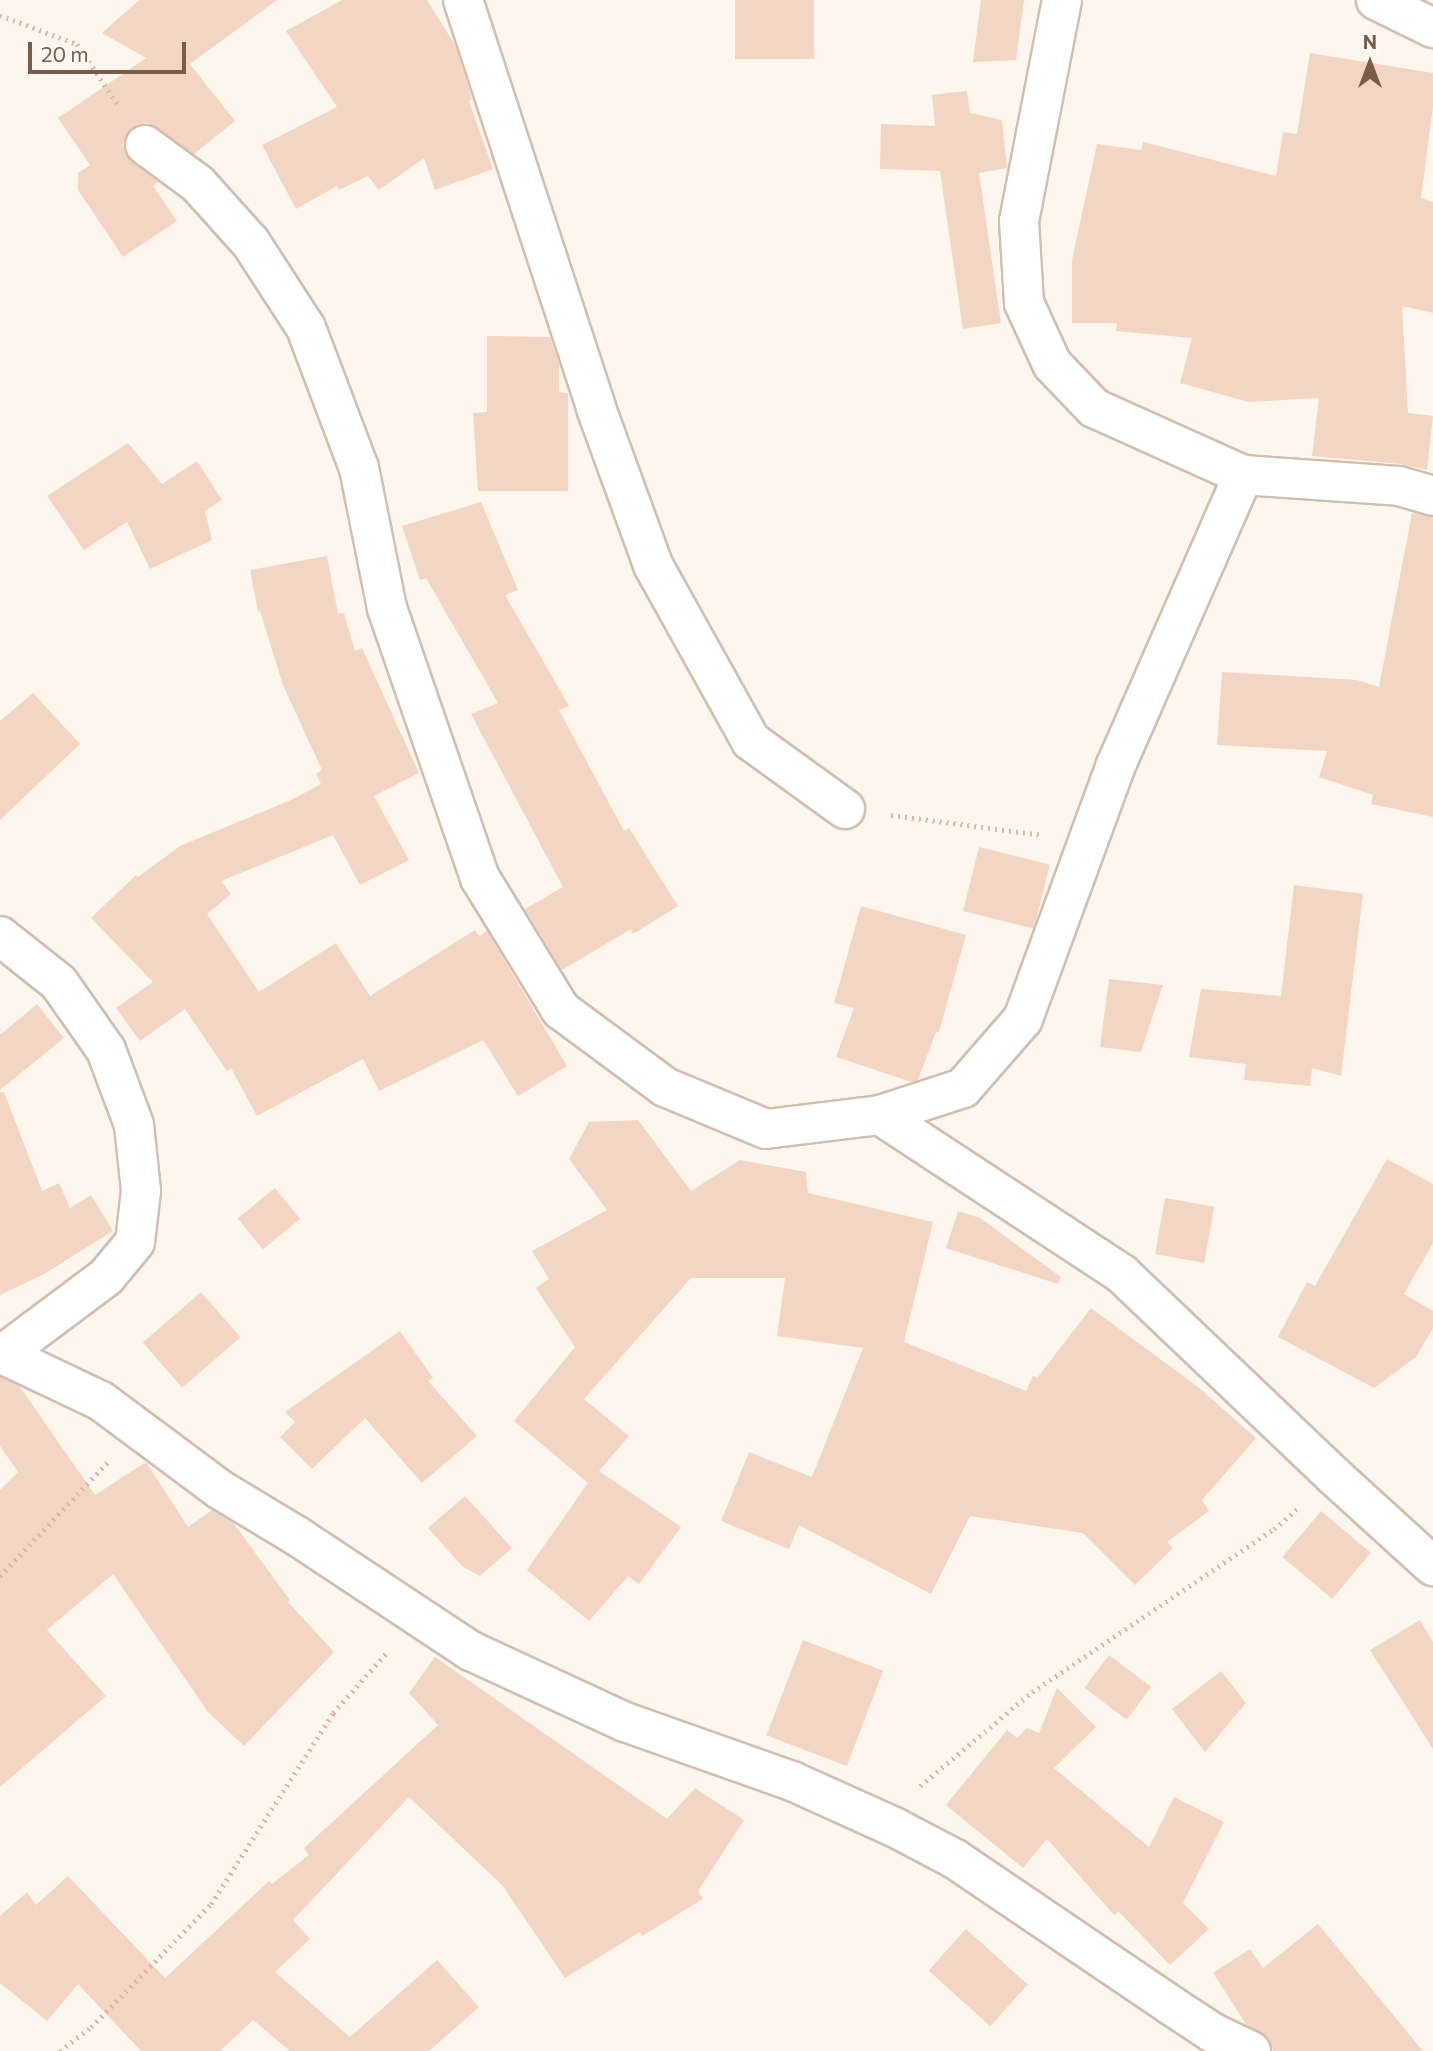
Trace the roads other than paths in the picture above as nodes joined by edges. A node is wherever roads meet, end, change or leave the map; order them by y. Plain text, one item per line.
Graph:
1 (463, 0) edge
2 (1062, 0) edge
3 (1376, 0) edge
4 (1433, 28) edge
5 (145, 145) road end
6 (1243, 475) junction
7 (1433, 496) edge
8 (845, 808) road end
9 (0, 936) edge
10 (880, 1115) junction
11 (1, 1354) edge
12 (1433, 1566) edge
13 (1251, 2051) edge

1 - 8 street
2 - 6 street
3 - 4 street
5 - 10 street
6 - 7 street
6 - 10 street
9 - 11 street
10 - 12 street
11 - 13 street

